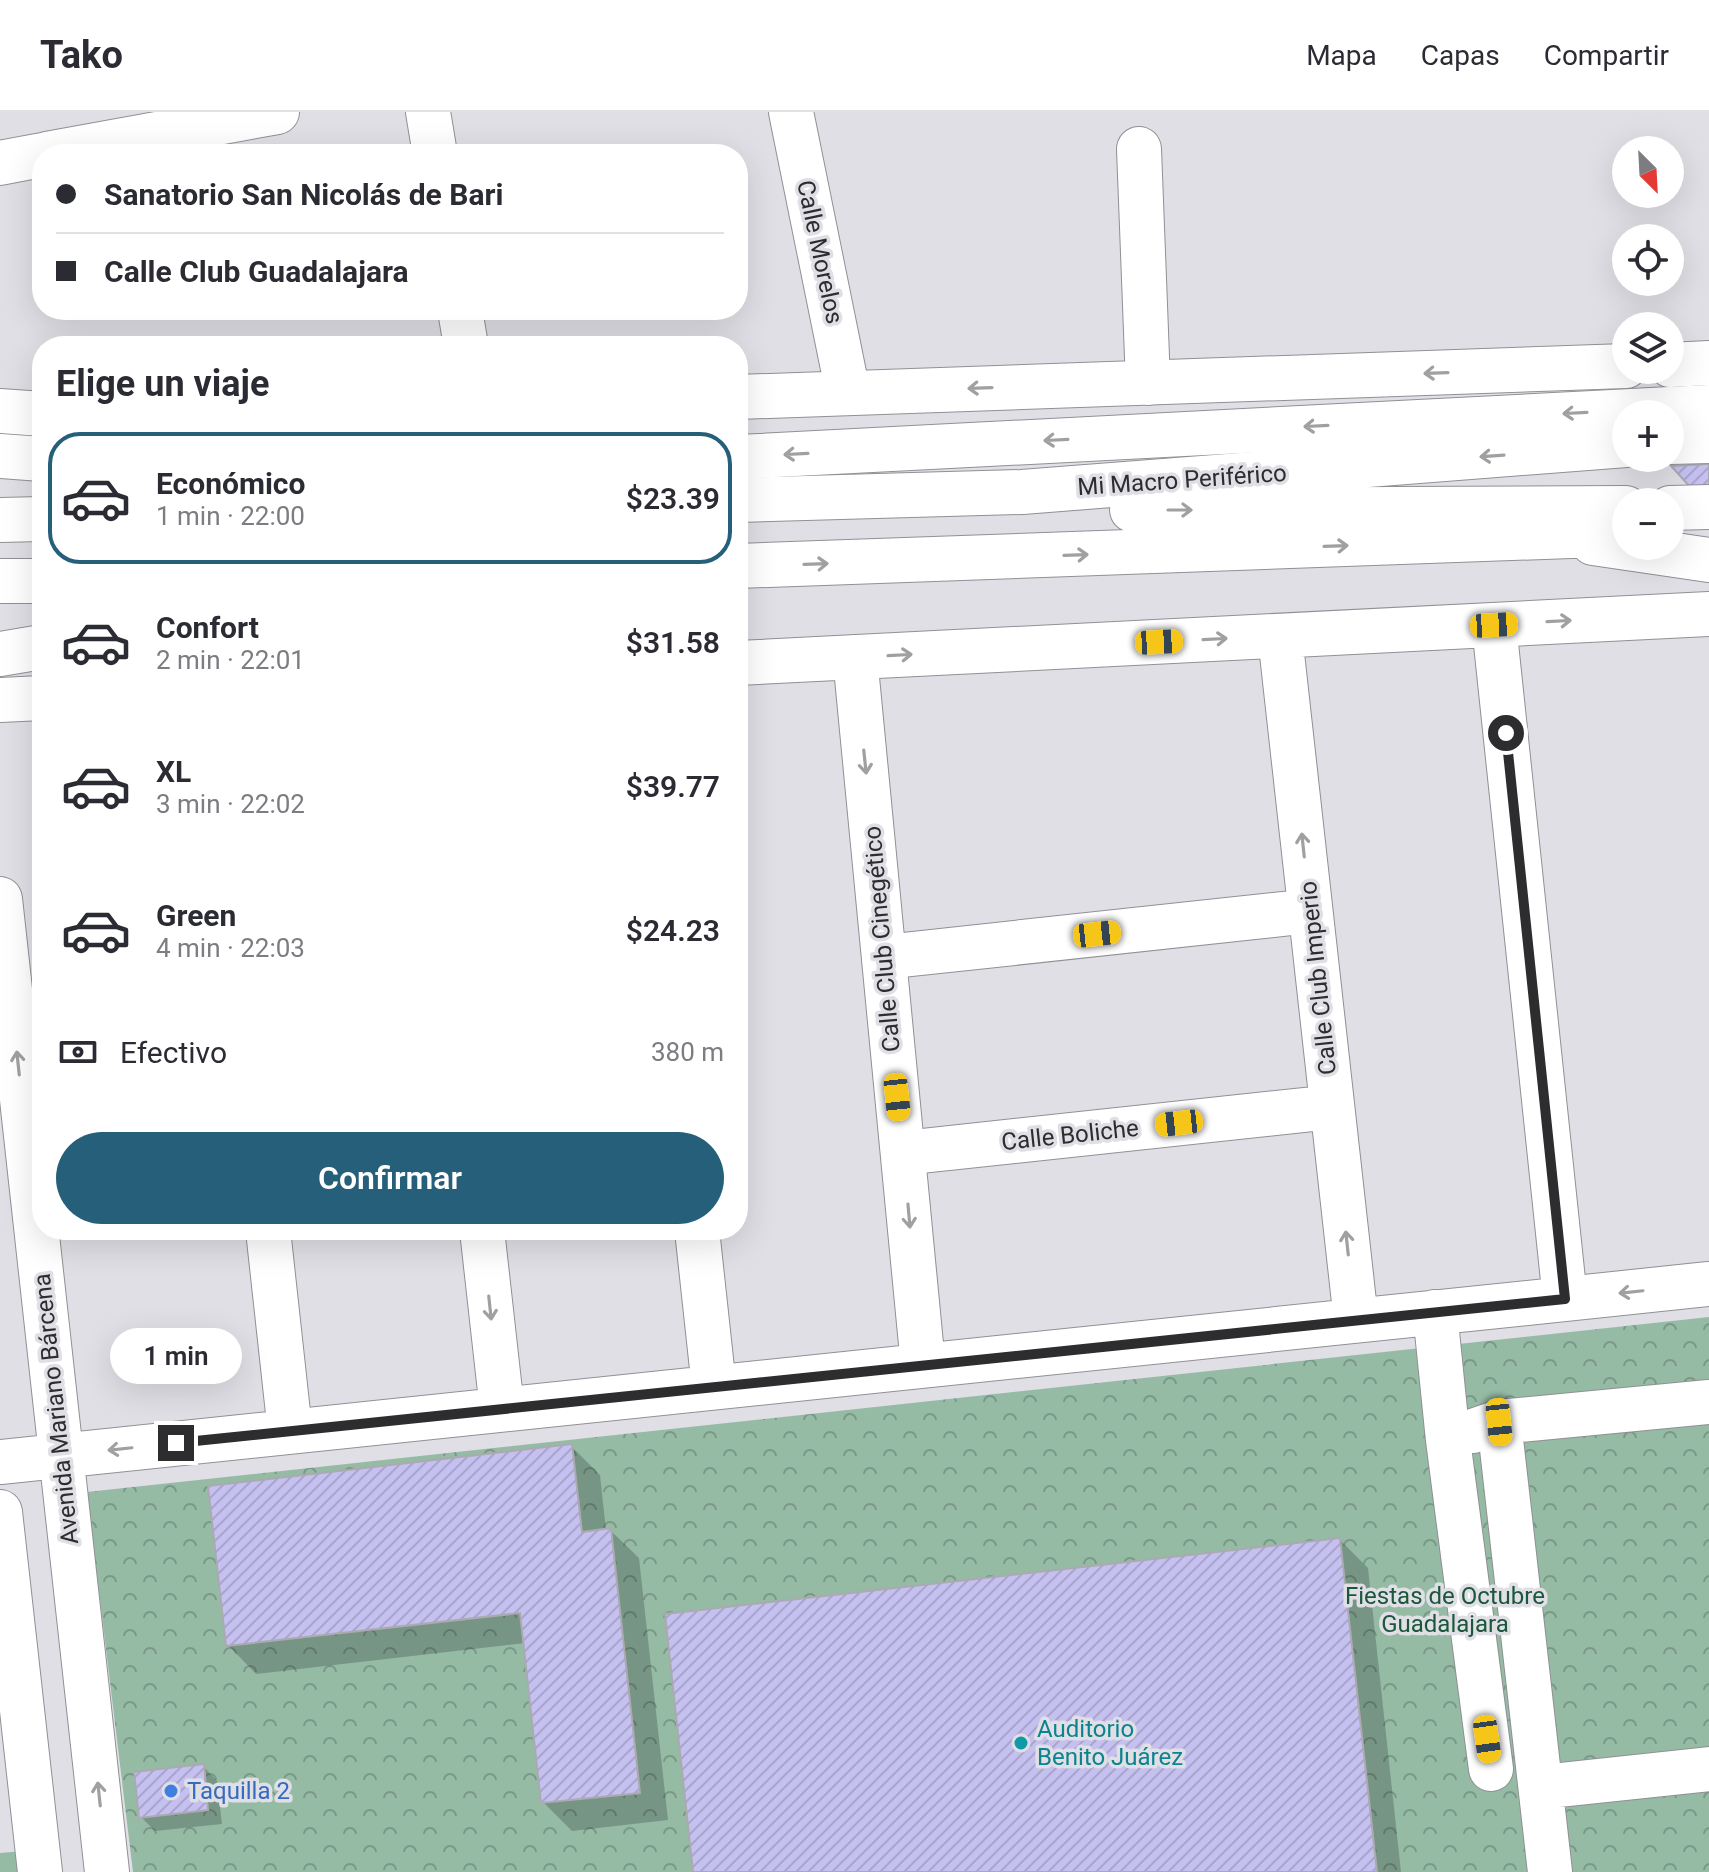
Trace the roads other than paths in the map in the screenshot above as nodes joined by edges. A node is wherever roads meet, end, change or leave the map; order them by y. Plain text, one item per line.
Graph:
1 (277, 112) edge
2 (428, 112) edge
3 (791, 112) edge
4 (99, 144) edge
5 (433, 144) edge
6 (1139, 149) dead end
7 (32, 156) edge
8 (0, 163) edge
9 (1709, 363) edge
10 (1684, 364) edge
11 (1612, 366) edge
12 (1148, 383) junction
13 (848, 393) junction
14 (748, 397) edge
15 (1709, 407) edge
16 (0, 411) edge
17 (32, 413) edge
18 (1709, 441) edge
19 (1684, 442) edge
20 (1612, 446) edge
21 (0, 456) edge
22 (748, 456) edge
23 (32, 458) edge
24 (32, 486) edge
25 (0, 488) edge
26 (748, 500) edge
27 (1709, 507) edge
28 (1612, 508) edge
29 (1684, 508) edge
30 (32, 519) edge
31 (0, 520) edge
32 (748, 525) edge
33 (1709, 530) edge
34 (1684, 531) edge
35 (1612, 535) edge
36 (1555, 538) junction
37 (32, 547) edge
38 (0, 548) edge
39 (1709, 560) edge
40 (748, 566) edge
41 (0, 581) edge
42 (32, 581) edge
43 (1494, 625) junction
44 (1708, 627) edge
45 (1280, 636) junction
46 (32, 649) edge
47 (0, 654) edge
48 (855, 657) junction
49 (748, 662) edge
50 (32, 698) edge
51 (0, 700) edge
52 (0, 899) edge
53 (1310, 911) junction
54 (884, 957) junction
55 (1332, 1107) junction
56 (12, 1116) edge
57 (903, 1153) junction
58 (269, 1240) edge
59 (483, 1240) edge
60 (698, 1240) edge
61 (1709, 1284) edge
62 (1565, 1299) junction
63 (1435, 1312) junction
64 (1356, 1320) junction
65 (923, 1365) junction
66 (714, 1387) junction
67 (1709, 1402) edge
68 (502, 1409) junction
69 (1499, 1422) junction
70 (290, 1431) junction
71 (1448, 1440) junction
72 (61, 1455) junction
73 (0, 1462) edge
74 (0, 1512) edge
75 (89, 1709) junction
76 (22, 1718) junction
77 (0, 1757) edge
78 (1491, 1769) dead end
79 (1709, 1769) edge
80 (1541, 1787) junction
81 (40, 1872) edge
82 (107, 1872) edge
83 (1550, 1872) edge

1 - 4 main road
2 - 5 main road
3 - 13 main road, Calle Morelos
6 - 12 main road
7 - 8 main road
9 - 10 main road
11 -> 12 main road
12 -> 13 main road
13 - 14 main road
15 -> 22 main road
16 - 17 main road
18 - 19 main road
20 -> 26 main road, Mi Macro Periférico
21 - 23 main road
24 - 25 main road
27 - 29 main road
32 -> 28 main road, Mi Macro Periférico
30 - 31 main road
33 - 34 main road
35 - 36 main road
36 - 39 main road
40 -> 36 main road
37 - 38 main road
41 - 42 main road
43 -> 44 main road
43 - 45 main road
43 - 62 main road
48 -> 45 main road
53 -> 45 main road, Calle Club Imperio
46 - 47 main road
48 - 49 main road
48 -> 54 main road, Calle Club Cinegético
50 - 51 main road
56 -> 52 main road, Avenida Mariano Bárcena
53 - 54 main road
53 - 55 main road, Calle Club Imperio
54 - 57 main road, Calle Club Cinegético
55 - 57 main road, Calle Boliche
64 -> 55 main road, Calle Club Imperio
56 - 72 main road, Avenida Mariano Bárcena
57 -> 65 main road, Calle Club Cinegético
58 - 70 main road
59 -> 68 main road
60 - 66 main road
61 -> 62 main road
62 - 63 main road
63 - 64 main road
63 - 71 main road
64 - 65 main road
65 - 66 main road
66 - 68 main road
67 - 69 main road
68 - 70 main road
69 - 71 main road
69 - 80 main road
70 -> 72 main road
71 - 78 main road
72 - 73 main road
72 - 75 main road, Avenida Mariano Bárcena
74 - 76 main road
75 - 76 main road
82 -> 75 main road, Avenida Mariano Bárcena
76 - 77 main road
76 - 81 main road
79 - 80 main road
80 - 83 main road

